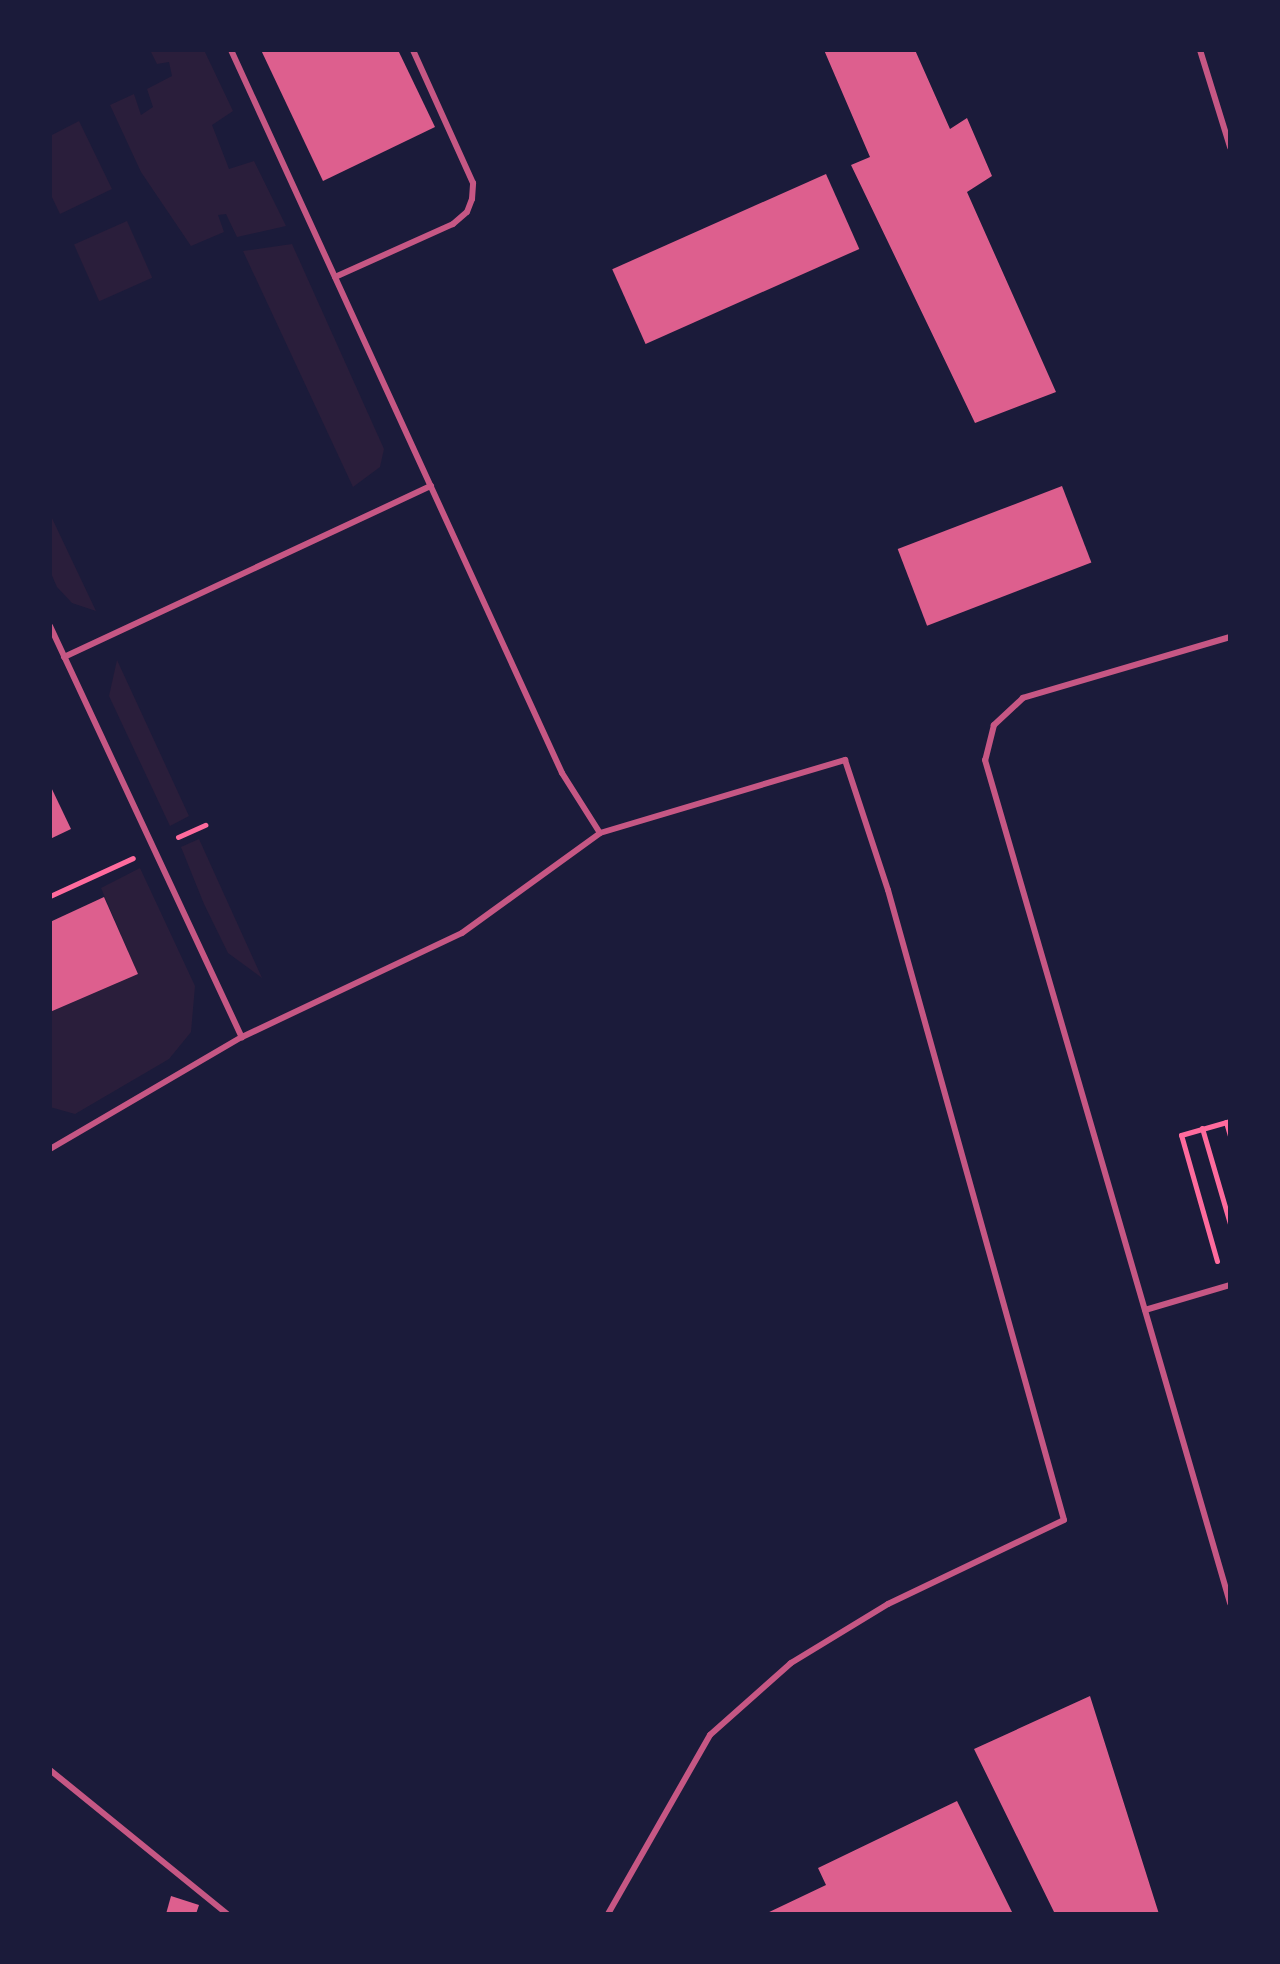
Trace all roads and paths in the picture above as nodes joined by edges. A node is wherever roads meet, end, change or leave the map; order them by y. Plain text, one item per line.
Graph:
1 (231, 50) edge
2 (413, 50) edge
3 (1200, 50) edge
4 (1230, 147) edge
5 (335, 277) junction
6 (431, 486) junction
7 (50, 626) edge
8 (1230, 637) edge
9 (64, 657) junction
10 (600, 833) junction
11 (242, 1037) junction
12 (1228, 1121) edge
13 (1202, 1128) junction
14 (1230, 1136) edge
15 (50, 1138) edge
16 (63, 1142) junction
17 (50, 1149) edge
18 (1230, 1224) edge
19 (1227, 1286) edge
20 (1145, 1310) junction
21 (1230, 1603) edge
22 (50, 1770) edge
23 (227, 1914) edge
24 (608, 1914) edge

1 - 5 lane
2 - 5 lane
3 - 4 lane
5 - 6 lane
6 - 9 lane
6 - 10 lane
7 - 9 lane
8 - 20 lane
9 - 11 lane
10 - 11 lane
10 - 24 lane
11 - 16 lane
12 - 13 path
12 - 14 path
13 - 18 path
13 - 19 path
15 - 16 lane
16 - 17 lane
19 - 20 lane
20 - 21 lane
22 - 23 lane

